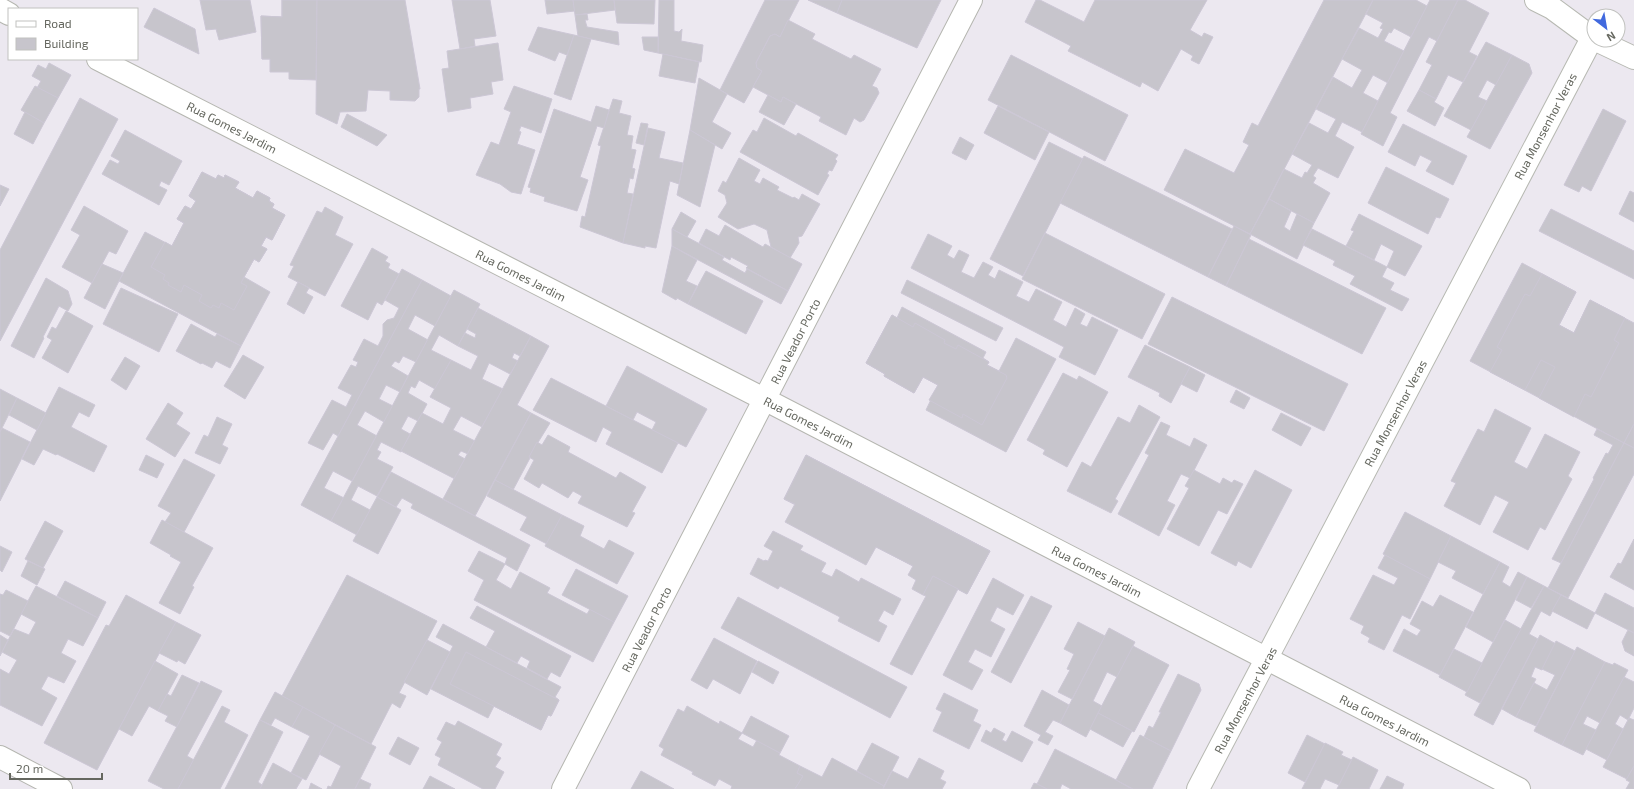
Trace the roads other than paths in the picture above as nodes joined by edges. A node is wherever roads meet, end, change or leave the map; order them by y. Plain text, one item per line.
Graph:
1 (971, 0) edge
2 (1536, 0) edge
3 (1586, 33) edge
4 (1589, 48) edge
5 (1613, 48) edge
6 (1634, 58) edge
7 (100, 60) edge
8 (764, 399) junction
9 (1267, 658) junction
10 (0, 757) edge
11 (61, 789) edge
12 (563, 789) edge
13 (1198, 789) edge
14 (1519, 789) edge

1 - 8 street, Rua Veador Porto
2 - 3 street
4 - 9 street, Rua Monsenhor Veras
5 - 6 street
7 - 8 street, Rua Gomes Jardim
8 - 9 street, Rua Gomes Jardim
8 - 12 street, Rua Veador Porto
9 - 13 street, Rua Monsenhor Veras
9 - 14 street, Rua Gomes Jardim
10 - 11 street

